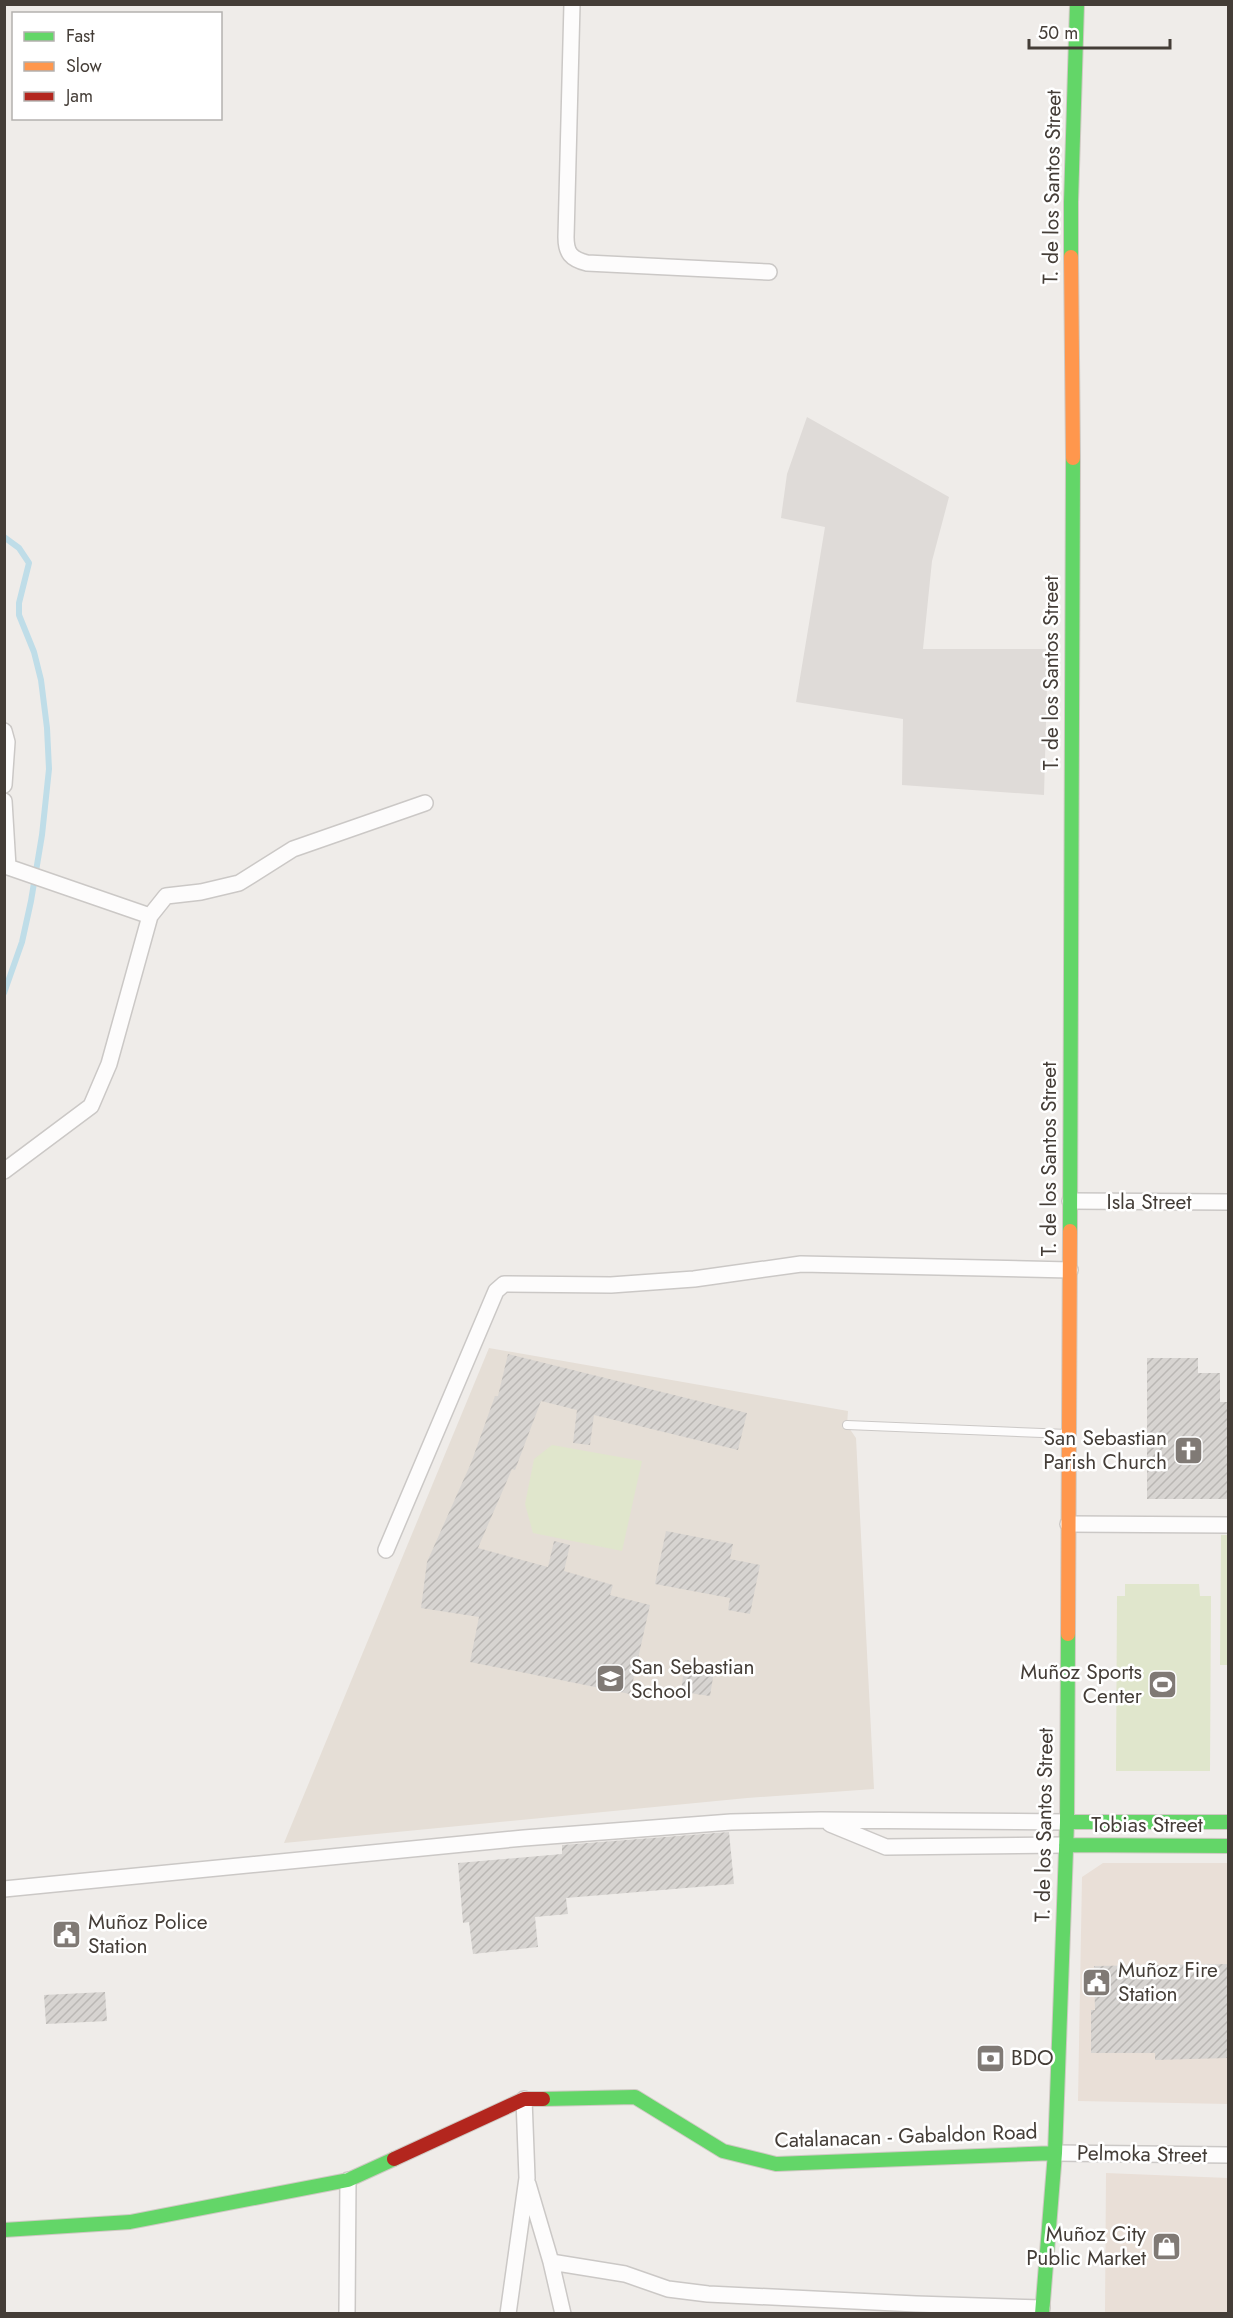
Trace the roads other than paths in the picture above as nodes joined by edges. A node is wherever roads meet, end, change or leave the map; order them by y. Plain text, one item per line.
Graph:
1 (572, 4) edge
2 (1077, 4) edge
3 (769, 272) dead end
4 (4, 731) edge
5 (4, 785) edge
6 (4, 801) edge
7 (425, 803) dead end
8 (150, 916) junction
9 (4, 1171) edge
10 (1070, 1201) junction
11 (1228, 1202) edge
12 (1070, 1270) junction
13 (847, 1425) dead end
14 (1070, 1434) junction
15 (1068, 1524) junction
16 (1228, 1525) edge
17 (386, 1550) dead end
18 (821, 1820) junction
19 (1067, 1822) junction
20 (1228, 1822) edge
21 (1066, 1845) junction
22 (1228, 1846) edge
23 (4, 1889) edge
24 (524, 2099) junction
25 (1054, 2153) junction
26 (1228, 2155) edge
27 (527, 2178) junction
28 (348, 2180) junction
29 (4, 2230) edge
30 (551, 2262) junction
31 (1042, 2310) edge
32 (347, 2313) edge
33 (508, 2313) edge
34 (563, 2313) edge

1 - 3 street
2 - 10 main road, T. de los Santos Street
4 - 5 street
6 - 8 street
7 - 8 street
8 - 9 street
10 - 11 street, Isla Street
10 - 12 main road, T. de los Santos Street
12 - 14 main road, T. de los Santos Street
12 - 17 street
13 - 14 lane
14 - 15 main road, T. de los Santos Street
15 - 16 street
15 - 19 main road, T. de los Santos Street
18 - 19 street
18 - 21 street
18 - 23 street
19 - 20 main road, Tobias Street
19 - 21 main road, T. de los Santos Street
21 - 22 main road, Tobias Street
21 - 25 main road, T. de los Santos Street
24 - 25 main road, Catalanacan - Gabaldon Road
24 - 27 street
24 - 28 main road, Catalanacan - Gabaldon Road
25 - 26 street, Pelmoka Street
25 - 31 main road, T. de los Santos Street
27 - 30 street
27 - 33 street
28 - 29 main road, Catalanacan - Gabaldon Road
28 - 32 street
30 - 31 street
30 - 34 street

